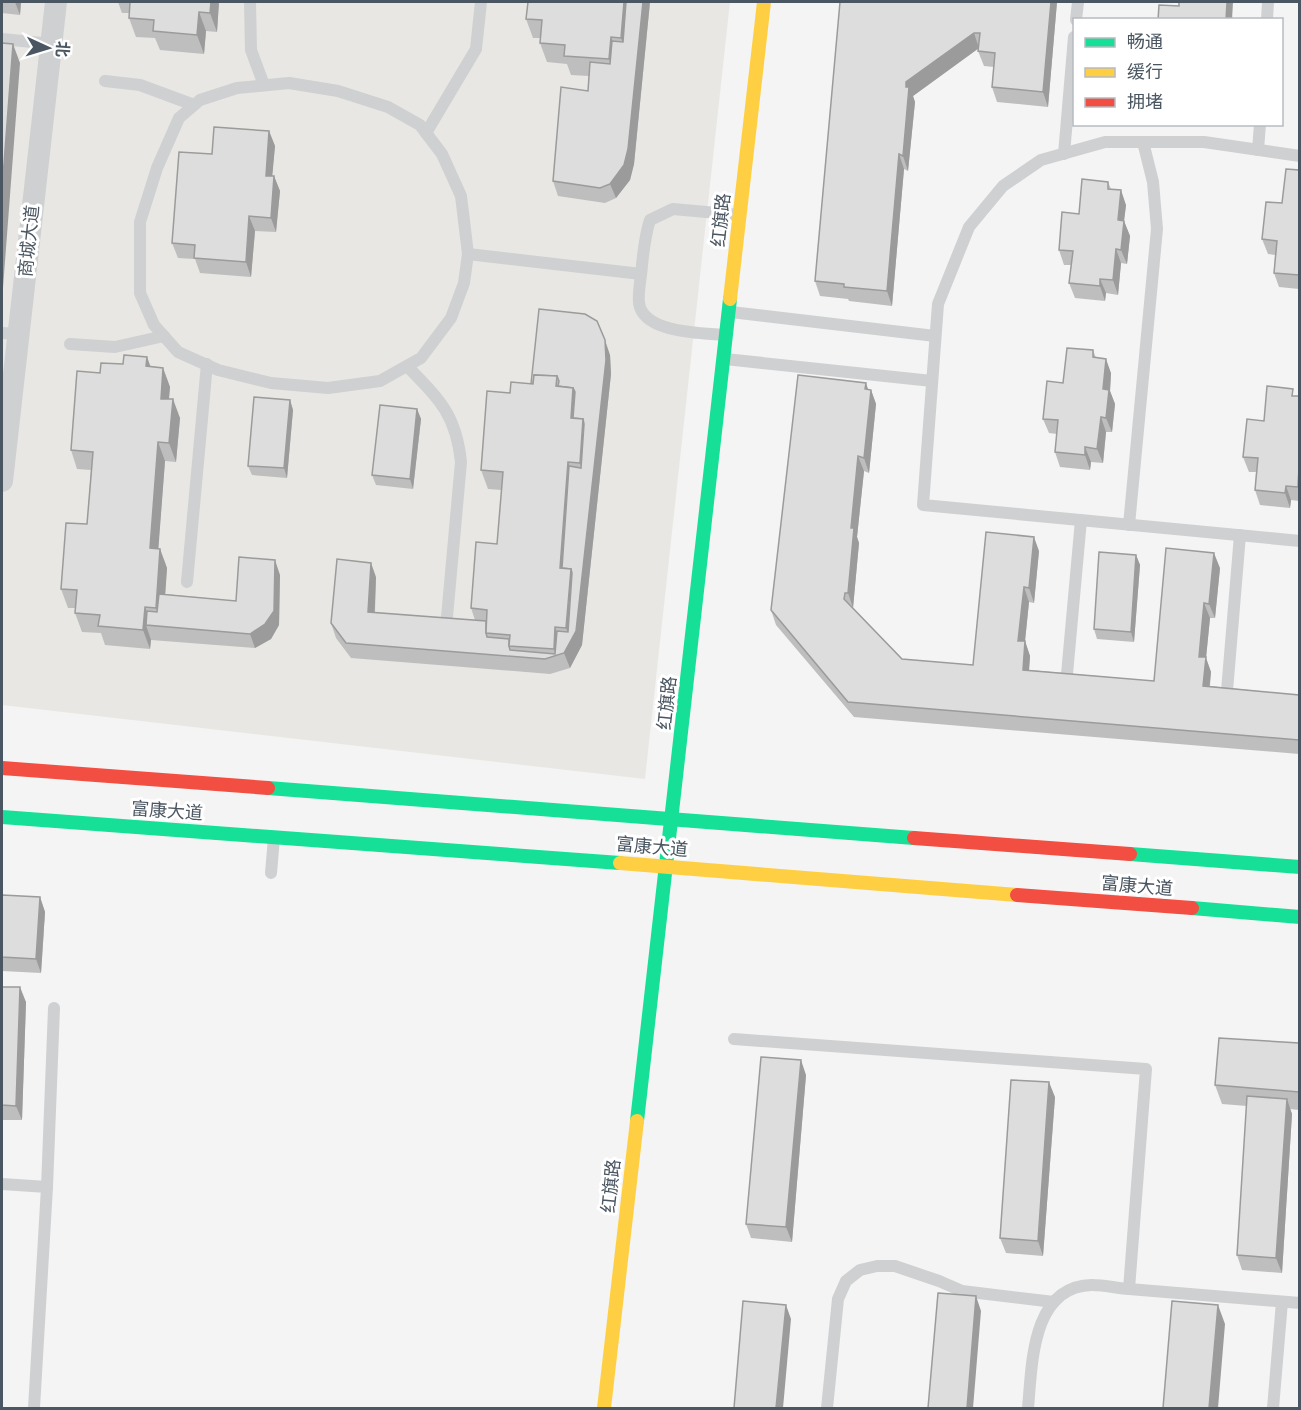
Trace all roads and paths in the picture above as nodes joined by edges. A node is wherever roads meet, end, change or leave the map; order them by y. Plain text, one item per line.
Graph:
1 (56, 2) edge
2 (250, 2) edge
3 (481, 2) edge
4 (764, 2) edge
5 (1078, 2) edge
6 (1268, 2) edge
7 (1076, 18) edge
8 (1267, 18) edge
9 (2, 39) edge
10 (52, 44) junction
11 (1073, 49) edge
12 (105, 81) dead end
13 (264, 85) junction
14 (194, 105) junction
15 (1260, 126) edge
16 (426, 133) junction
17 (1143, 142) junction
18 (1258, 150) junction
19 (1064, 153) junction
20 (1299, 156) edge
21 (740, 215) junction
22 (468, 254) junction
23 (641, 274) junction
24 (729, 312) junction
25 (10, 333) edge
26 (727, 335) junction
27 (164, 336) junction
28 (935, 336) junction
29 (70, 344) dead end
30 (724, 359) junction
31 (207, 364) junction
32 (407, 366) junction
33 (932, 381) junction
34 (2, 481) edge
35 (1081, 520) junction
36 (1129, 525) junction
37 (1240, 535) junction
38 (1299, 541) edge
39 (187, 582) dead end
40 (447, 617) edge
41 (1067, 674) edge
42 (1227, 690) edge
43 (2, 768) edge
44 (2, 818) edge
45 (672, 819) junction
46 (274, 837) junction
47 (665, 867) junction
48 (1299, 867) edge
49 (271, 873) dead end
50 (1299, 917) edge
51 (54, 1008) dead end
52 (735, 1039) dead end
53 (2, 1184) edge
54 (47, 1187) junction
55 (1129, 1289) junction
56 (1054, 1302) junction
57 (1282, 1302) junction
58 (1299, 1303) edge
59 (34, 1408) edge
60 (604, 1408) edge
61 (827, 1408) edge
62 (1028, 1408) edge
63 (1273, 1408) edge

1 - 10 street, 商城大道
2 - 13 lane
3 - 16 lane
4 - 21 street, 红旗路
5 - 7 lane
6 - 8 lane
9 - 10 lane
10 - 25 street, 商城大道
11 - 19 lane
12 - 14 lane
13 - 14 lane
13 - 16 lane
14 - 27 lane
15 - 18 lane
16 - 22 lane
17 - 18 lane
17 - 19 lane
17 - 36 lane
18 - 20 lane
19 - 28 lane
21 - 23 lane
21 - 24 street, 红旗路
22 - 23 lane
22 - 32 lane
23 - 26 lane
24 - 26 street, 红旗路
24 - 28 lane
25 - 34 street, 商城大道
26 - 30 street, 红旗路
27 - 29 lane
27 - 31 lane
28 - 33 lane
30 - 33 lane
30 - 45 street, 红旗路
31 - 32 lane
31 - 39 lane
32 - 40 lane
33 - 35 lane
35 - 36 lane
35 - 41 lane
36 - 37 lane
37 - 38 lane
37 - 42 lane
43 - 45 street, 富康大道
44 - 46 street, 富康大道
45 - 47 street, 红旗路
45 - 48 street, 富康大道
46 - 47 street, 富康大道
46 - 49 lane
47 - 50 street, 富康大道
47 - 60 street, 红旗路
51 - 54 lane
52 - 55 lane
53 - 54 lane
54 - 59 lane
55 - 56 lane
55 - 57 lane
56 - 61 lane
56 - 62 lane
57 - 58 lane
57 - 63 lane

